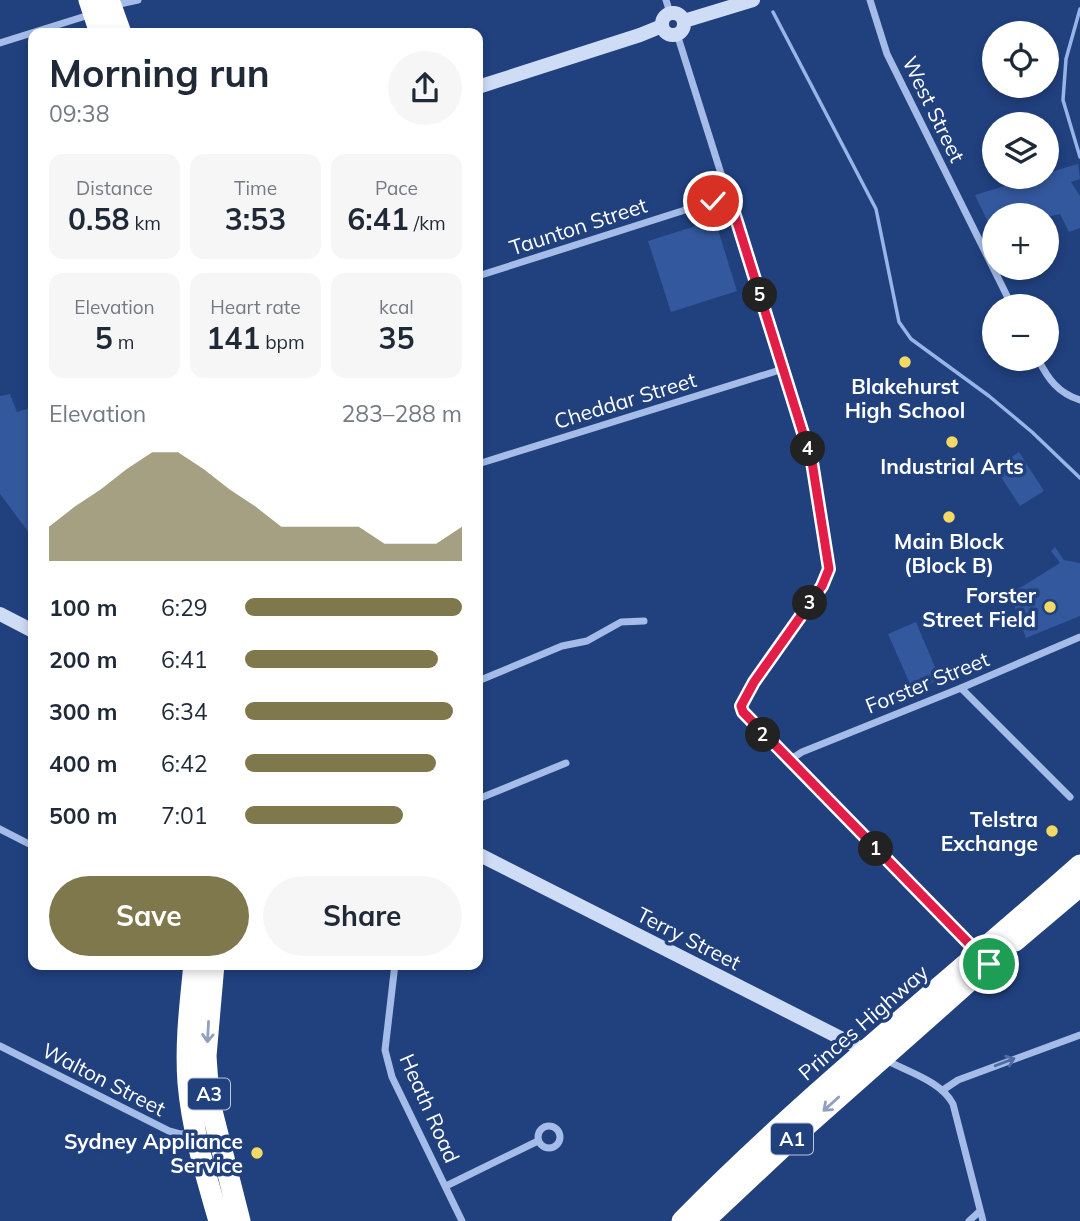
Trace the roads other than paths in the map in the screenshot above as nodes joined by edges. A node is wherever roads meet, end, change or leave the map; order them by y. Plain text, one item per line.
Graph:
1 (138, 0) edge
2 (753, 0) edge
3 (870, 0) edge
4 (668, 6) edge
5 (100, 11) edge
6 (662, 26) junction
7 (47, 28) edge
8 (116, 28) edge
9 (680, 28) junction
10 (28, 34) edge
11 (0, 43) edge
12 (483, 85) edge
13 (729, 196) junction
14 (483, 274) edge
15 (1006, 294) edge
16 (783, 369) junction
17 (1045, 371) edge
18 (1080, 400) edge
19 (483, 462) edge
20 (0, 614) edge
21 (644, 621) dead end
22 (28, 628) edge
23 (1080, 637) edge
24 (483, 679) edge
25 (961, 688) junction
26 (788, 761) junction
27 (566, 763) dead end
28 (483, 797) edge
29 (1070, 797) dead end
30 (0, 829) edge
31 (28, 843) edge
32 (483, 857) edge
33 (1080, 865) edge
34 (1080, 886) edge
35 (984, 959) junction
36 (193, 970) edge
37 (213, 970) edge
38 (395, 970) edge
39 (1080, 1035) edge
40 (0, 1046) edge
41 (874, 1055) junction
42 (943, 1090) junction
43 (195, 1133) junction
44 (538, 1141) dead end
45 (446, 1186) junction
46 (980, 1211) junction
47 (219, 1221) edge
48 (240, 1221) edge
49 (462, 1221) edge
50 (682, 1221) edge
51 (704, 1221) edge
52 (970, 1221) edge
53 (983, 1221) edge

1 - 5 street
2 - 9 street
3 - 15 street, West Street
4 - 6 street
4 - 9 street
5 - 7 street
5 - 8 highway
6 - 9 street
6 - 12 street
9 - 13 street
10 - 11 street
13 - 14 street, Taunton Street
13 - 16 street
16 - 19 street, Cheddar Street
16 - 26 street
17 - 18 street
20 - 22 street
21 - 24 street
23 - 25 street, Forster Street
25 - 26 street, Forster Street
25 - 29 street
26 - 35 street
27 - 28 street
30 - 31 street
32 - 41 street, Terry Street
33 - 35 highway, Princes Highway / A1
34 - 35 highway, Princes Highway / A1
35 - 41 highway, Princes Highway / A1
36 - 43 highway, A3
37 -> 48 highway, A3
38 - 45 street, Heath Road
42 -> 39 street
40 - 43 street, Walton Street
41 - 42 street
41 - 50 highway, Princes Highway / A1
41 -> 51 highway, Princes Highway / A1
42 - 46 street
43 - 47 highway, A3
44 - 45 street
45 - 49 street, Heath Road
46 - 52 street
46 - 53 street

